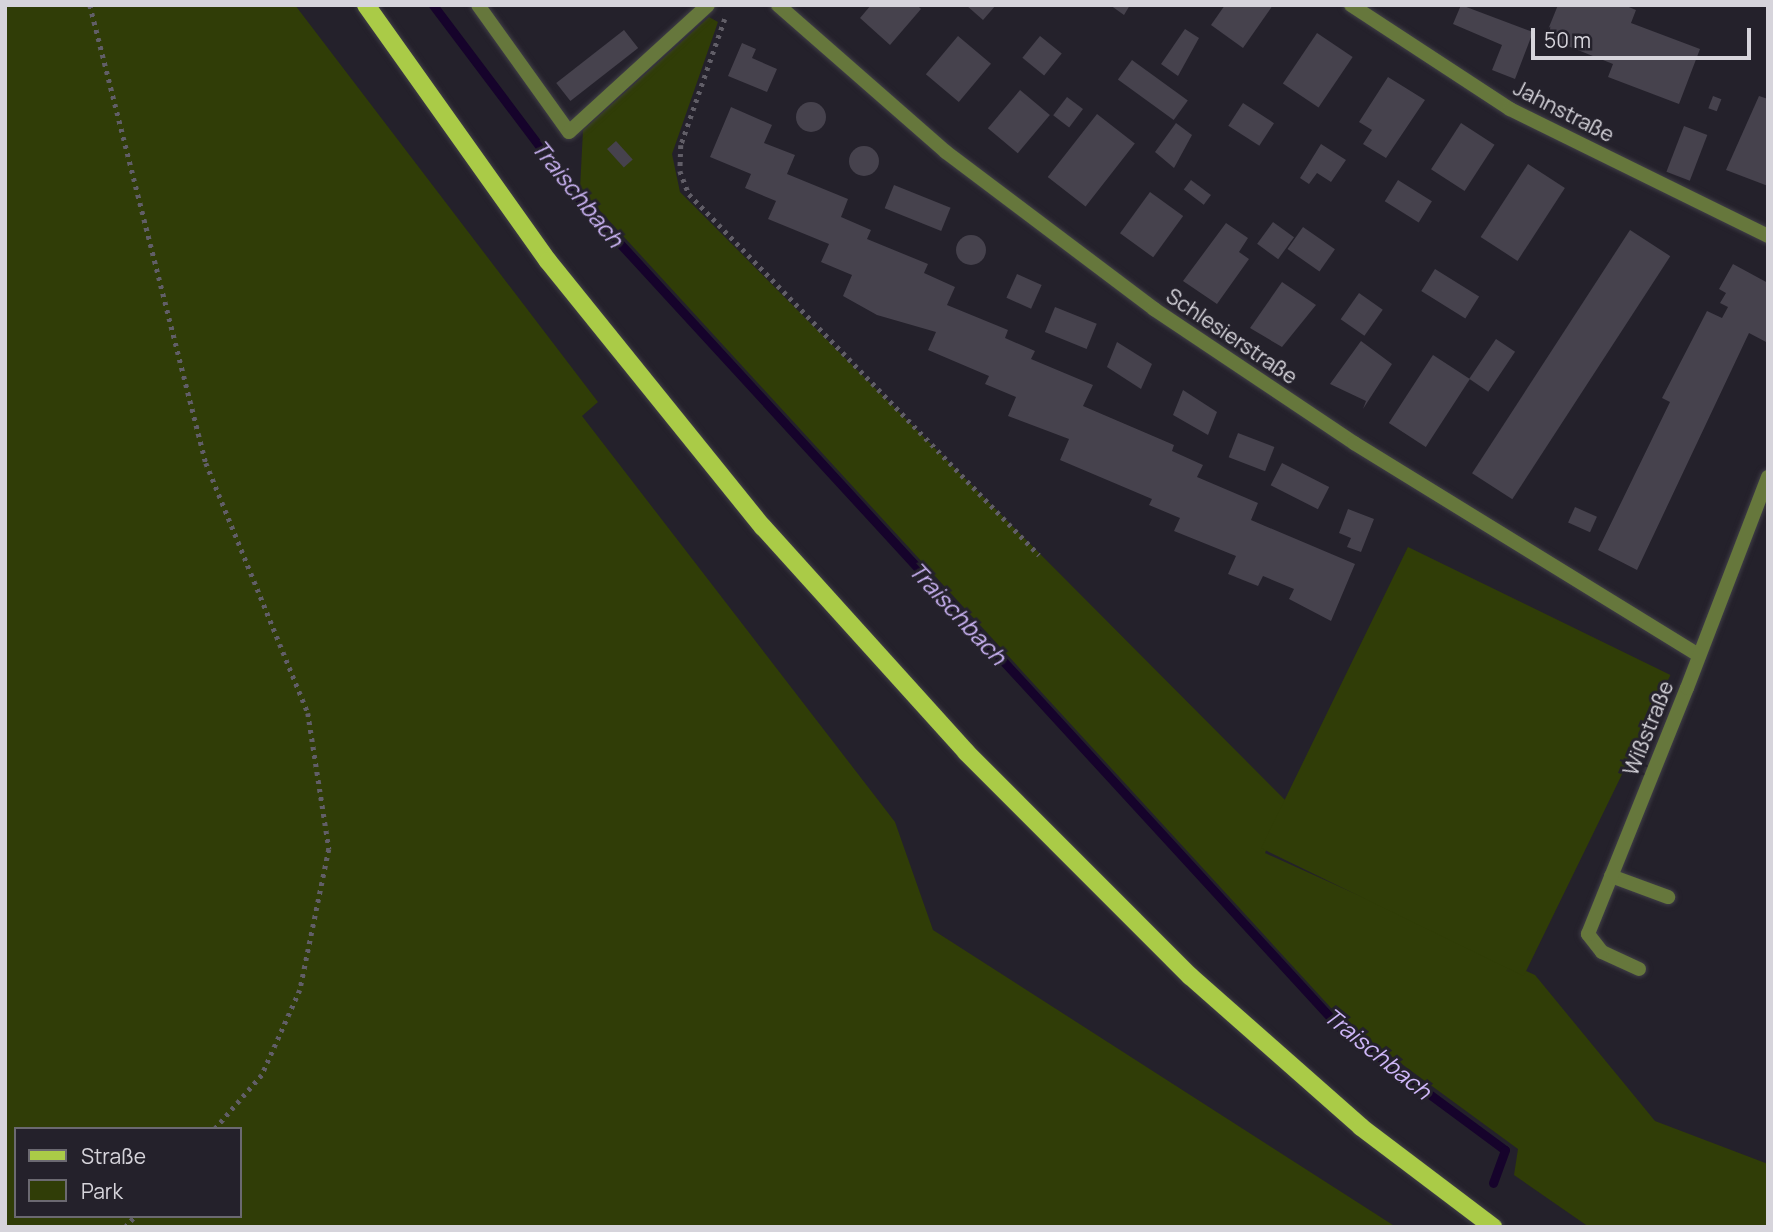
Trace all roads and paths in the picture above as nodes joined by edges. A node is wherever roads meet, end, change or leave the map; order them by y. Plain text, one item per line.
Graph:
1 (90, 5) edge
2 (366, 5) edge
3 (478, 5) edge
4 (708, 5) edge
5 (730, 5) edge
6 (778, 5) edge
7 (1350, 5) edge
8 (1768, 236) edge
9 (1768, 477) edge
10 (1039, 555) dead end
11 (1698, 654) junction
12 (1611, 876) junction
13 (1668, 897) dead end
14 (1639, 969) dead end
15 (217, 1127) edge
16 (1493, 1227) edge

1 - 15 path
2 - 16 main road
3 - 4 street
5 - 10 path
6 - 11 street, Schlesierstraße
7 - 8 street, Jahnstraße
9 - 11 street, Wißstraße
11 - 12 street, Wißstraße
12 - 13 street
12 - 14 street, Wißstraße

